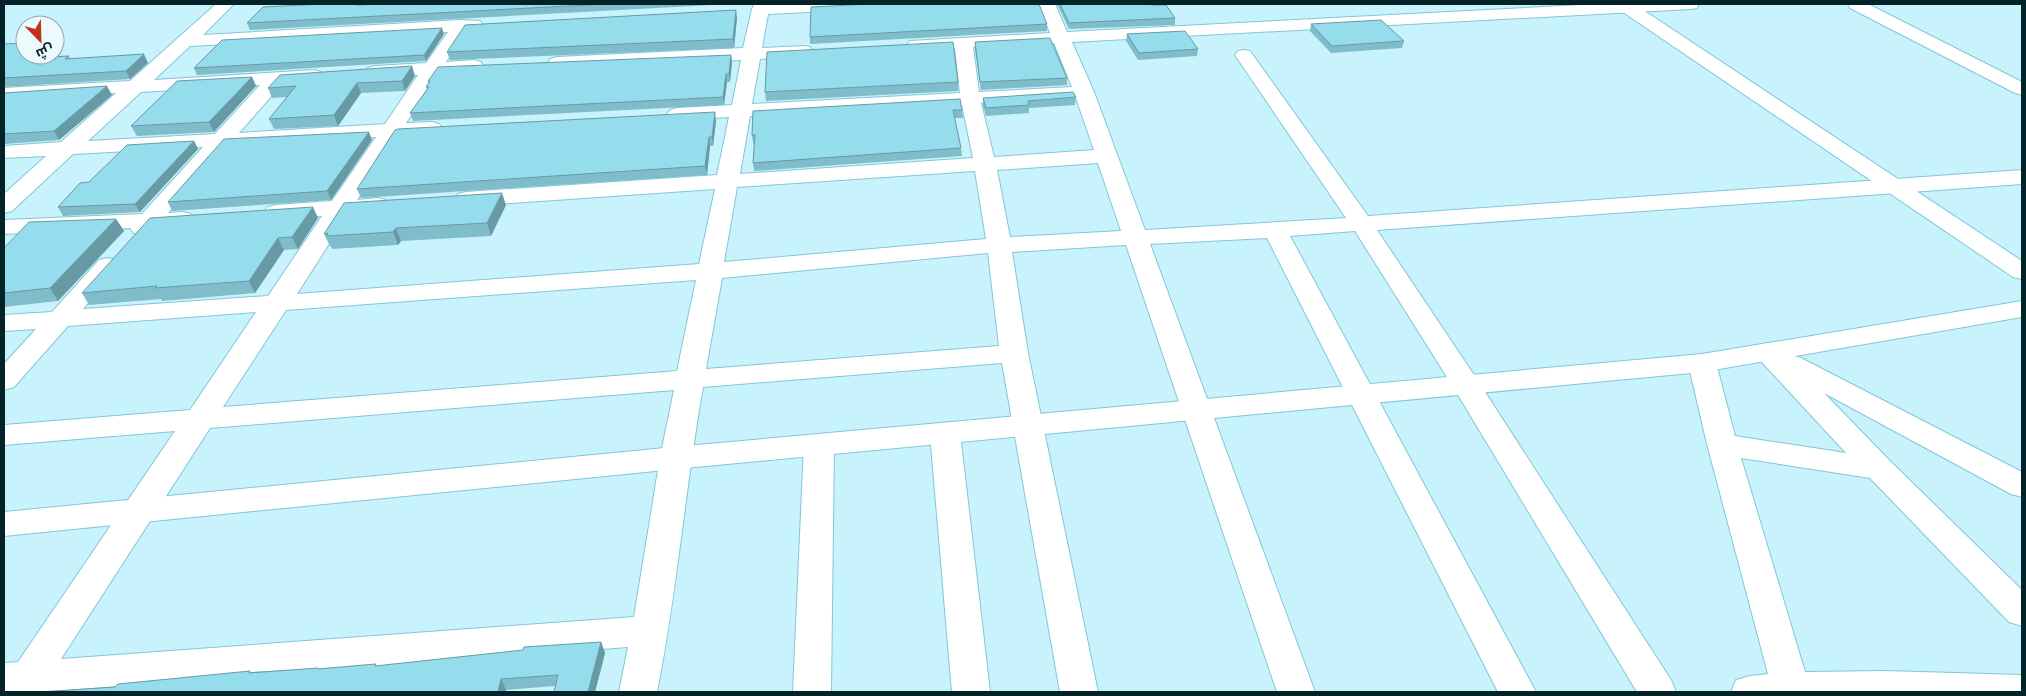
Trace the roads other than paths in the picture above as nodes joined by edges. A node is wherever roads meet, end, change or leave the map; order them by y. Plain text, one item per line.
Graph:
1 (226, 4) edge
2 (870, 4) edge
3 (1047, 4) edge
4 (1691, 4) edge
5 (1856, 4) edge
6 (1633, 5) edge
7 (760, 8) junction
8 (740, 10) dead end
9 (491, 24) edge
10 (461, 25) junction
11 (1063, 37) junction
12 (185, 41) junction
13 (963, 42) junction
14 (896, 46) edge
15 (819, 50) edge
16 (751, 54) junction
17 (1244, 55) dead end
18 (538, 63) edge
19 (490, 66) edge
20 (432, 68) junction
21 (354, 74) edge
22 (334, 75) edge
23 (276, 79) junction
24 (135, 86) junction
25 (2022, 89) edge
26 (1084, 92) junction
27 (4, 94) edge
28 (970, 98) junction
29 (740, 111) junction
30 (663, 115) edge
31 (449, 127) edge
32 (391, 130) junction
33 (221, 140) junction
34 (68, 148) junction
35 (4, 152) edge
36 (1105, 156) junction
37 (985, 164) junction
38 (2022, 177) edge
39 (727, 181) junction
40 (1905, 185) junction
41 (449, 200) edge
42 (399, 204) edge
43 (4, 206) edge
44 (339, 208) junction
45 (253, 214) edge
46 (205, 217) edge
47 (148, 221) junction
48 (1361, 223) junction
49 (4, 227) edge
50 (1275, 230) junction
51 (1136, 238) junction
52 (999, 245) junction
53 (2022, 256) edge
54 (711, 271) junction
55 (2022, 272) edge
56 (277, 302) junction
57 (2022, 309) edge
58 (58, 320) junction
59 (4, 323) edge
60 (1768, 352) junction
61 (1014, 353) junction
62 (1702, 362) junction
63 (690, 379) junction
64 (4, 381) edge
65 (1466, 385) junction
66 (1360, 395) junction
67 (1195, 410) junction
68 (199, 419) junction
69 (1029, 426) junction
70 (945, 433) junction
71 (4, 435) edge
72 (1722, 444) junction
73 (819, 445) junction
74 (675, 458) junction
75 (1879, 469) junction
76 (2022, 486) edge
77 (138, 510) junction
78 (4, 524) edge
79 (2022, 612) edge
80 (650, 631) junction
81 (17, 683) edge
82 (1791, 690) edge
83 (2022, 691) edge
84 (638, 692) edge
85 (812, 692) edge
86 (971, 692) edge
87 (1079, 692) edge
88 (1296, 692) edge
89 (1517, 692) edge
90 (1657, 692) edge
91 (1750, 692) edge

1 - 12 street
2 - 7 street
3 - 11 street
4 - 6 street
5 - 25 street
6 - 11 street
6 - 40 street
7 - 8 street
7 - 16 street
9 - 10 street
10 - 12 street
10 - 20 street
11 - 13 street
11 - 26 street
12 - 24 street
13 - 14 street
13 - 28 street
15 - 16 street
16 - 18 street
16 - 29 street
17 - 48 street
19 - 20 street
20 - 21 street
20 - 32 street
22 - 23 street
23 - 24 street
23 - 33 street
24 - 27 street
24 - 34 street
26 - 28 street
26 - 36 street
28 - 29 street
28 - 37 street
29 - 30 street
29 - 39 street
31 - 32 street
32 - 33 street
32 - 44 street
33 - 34 street
33 - 47 street
34 - 35 street
34 - 43 street
36 - 37 street
36 - 51 street
37 - 39 street
37 - 52 street
38 - 40 street
39 - 41 street
39 - 54 street
40 - 48 street
40 - 53 street
40 - 55 street
42 - 44 street
44 - 45 street
44 - 56 street
46 - 47 street
47 - 49 street
47 - 58 street
48 - 50 street
48 - 65 street
50 - 51 street
50 - 66 street
51 - 52 street
51 - 67 street
52 - 54 street
52 - 61 street
54 - 56 street
54 - 63 street
56 - 58 street
56 - 68 street
57 - 60 street
58 - 59 street
58 - 64 street
60 - 62 street
60 - 75 street
60 - 76 street
61 - 63 street
61 - 69 street
62 - 65 street
62 - 72 street
63 - 68 street
63 - 74 street
65 - 66 street
65 - 90 street
66 - 67 street
66 - 89 street
67 - 69 street
67 - 88 street
68 - 71 street
68 - 77 street
69 - 70 street
69 - 87 street
70 - 73 street
70 - 86 street
72 - 75 street
72 - 82 street
73 - 74 street
73 - 85 street
74 - 77 street
74 - 80 street
75 - 79 street
77 - 78 street
77 - 81 street
80 - 81 street
80 - 84 street
82 - 83 street
82 - 91 street

